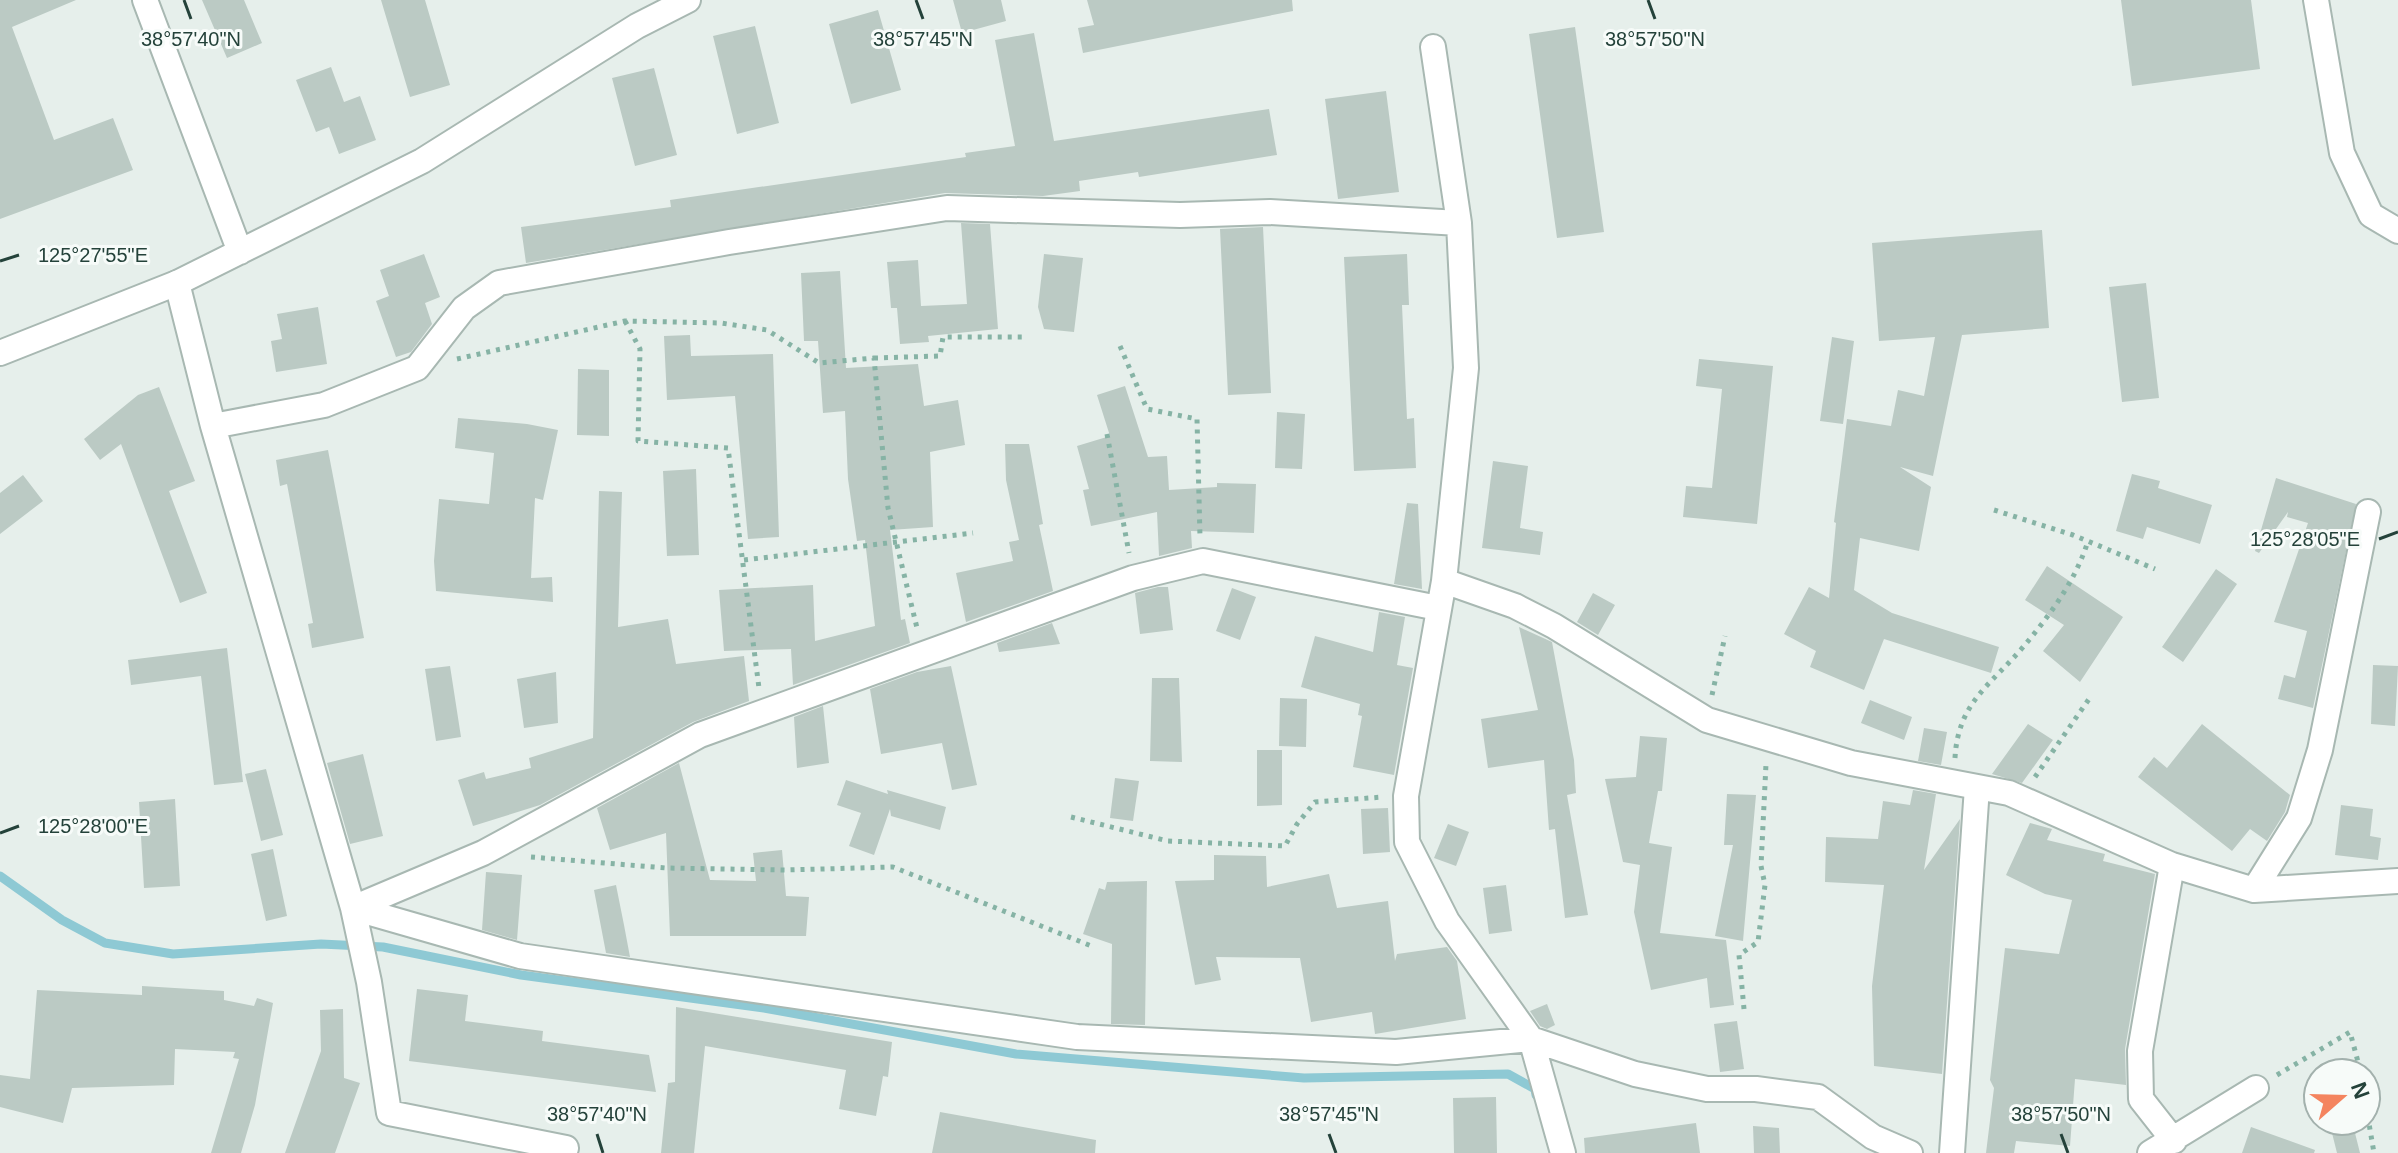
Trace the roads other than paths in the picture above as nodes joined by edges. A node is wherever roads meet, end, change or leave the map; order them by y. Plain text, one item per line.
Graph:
1 (145, 0) edge
2 (688, 0) edge
3 (2316, 0) edge
4 (1433, 47) dead end
5 (1459, 223) junction
6 (2398, 231) edge
7 (240, 252) junction
8 (177, 283) junction
9 (0, 353) edge
10 (213, 426) junction
11 (2368, 512) dead end
12 (1444, 581) junction
13 (1438, 608) junction
14 (1966, 785) junction
15 (2172, 865) junction
16 (2398, 881) edge
17 (2254, 890) junction
18 (355, 919) junction
19 (1531, 1039) junction
20 (2256, 1088) road end
21 (2174, 1141) junction
22 (566, 1148) dead end
23 (1563, 1153) edge
24 (1910, 1153) edge
25 (1952, 1153) edge
26 (2150, 1153) edge

1 - 7 street
2 - 7 street
3 - 6 street
4 - 5 street
5 - 10 street
5 - 12 street
7 - 8 street
8 - 9 street
8 - 10 street
10 - 18 street
11 - 17 street
12 - 13 street
12 - 14 street
13 - 18 street
13 - 19 street
14 - 15 street
14 - 25 street
15 - 17 street
15 - 21 street
16 - 17 street
18 - 19 street
18 - 22 street
19 - 23 street
19 - 24 street
20 - 21 street
21 - 26 street

